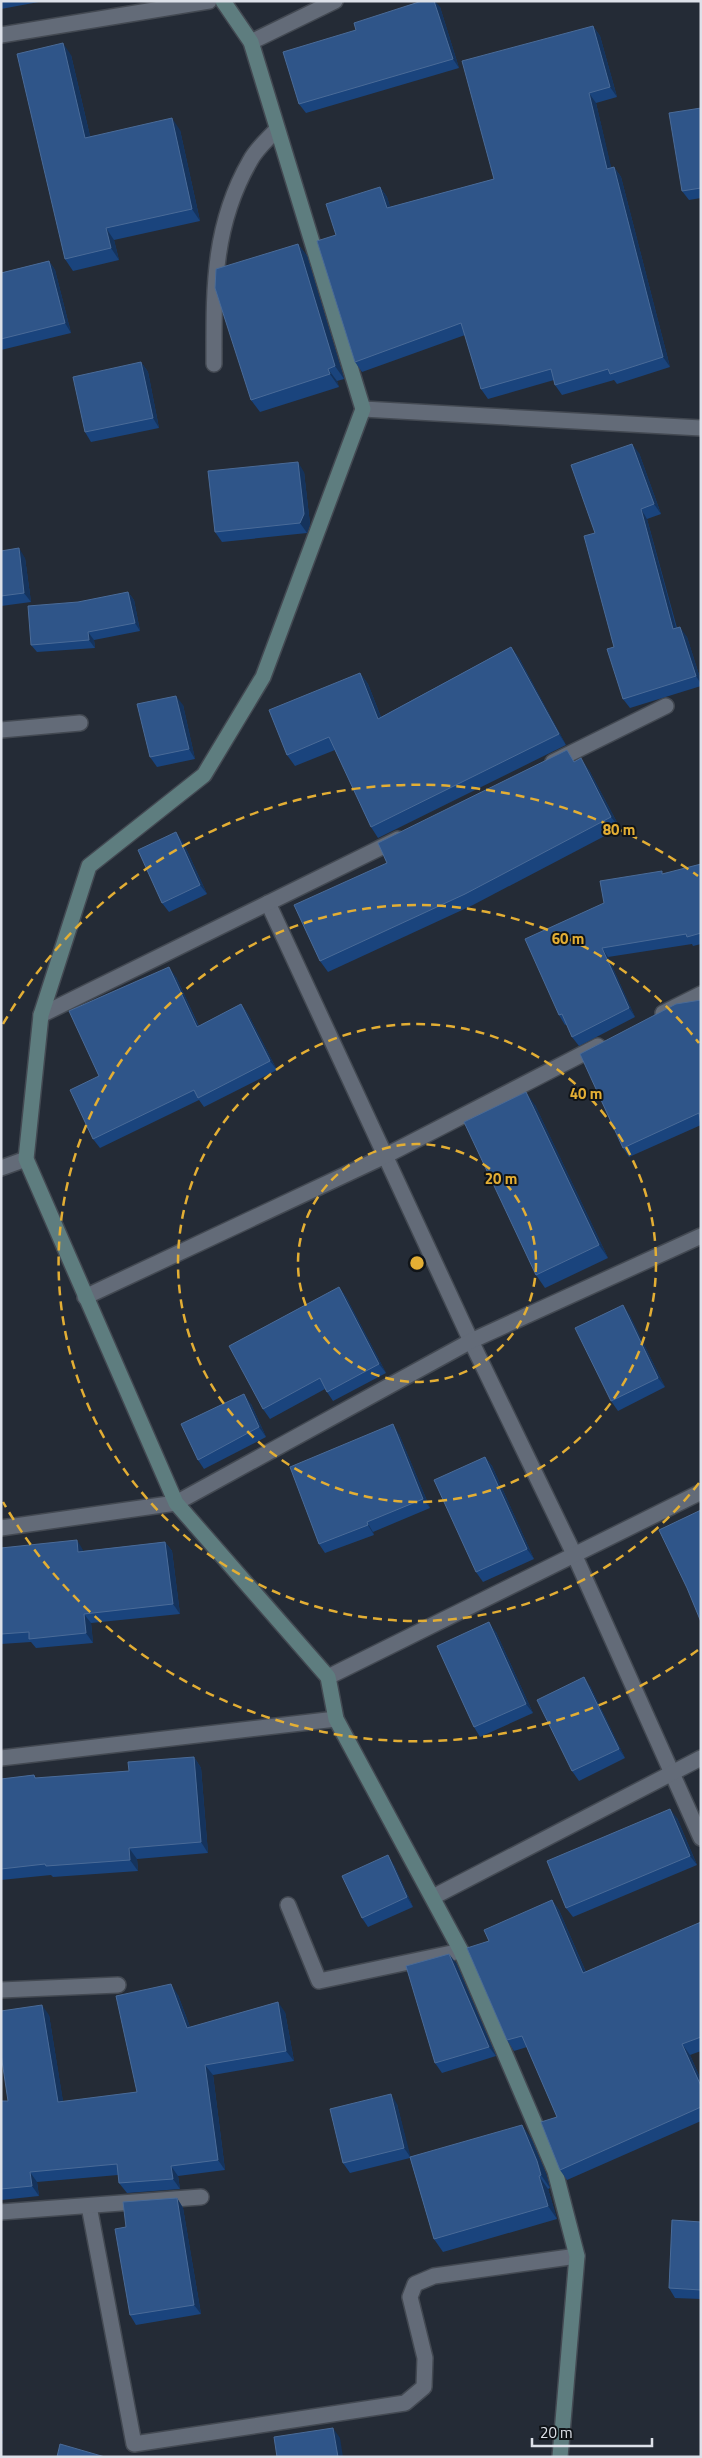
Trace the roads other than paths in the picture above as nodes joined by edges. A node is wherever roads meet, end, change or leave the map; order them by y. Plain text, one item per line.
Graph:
1 (209, 1) edge
2 (223, 1) edge
3 (335, 1) edge
4 (1, 35) edge
5 (251, 42) junction
6 (277, 130) junction
7 (214, 364) dead end
8 (363, 408) junction
9 (701, 428) edge
10 (666, 706) dead end
11 (80, 723) dead end
12 (1, 730) edge
13 (542, 767) edge
14 (410, 833) edge
15 (268, 903) junction
16 (701, 994) edge
17 (41, 1015) junction
18 (646, 1021) edge
19 (611, 1039) edge
20 (385, 1156) junction
21 (26, 1159) junction
22 (1, 1168) edge
23 (701, 1236) edge
24 (85, 1296) junction
25 (471, 1341) junction
26 (701, 1492) edge
27 (176, 1503) junction
28 (1, 1528) edge
29 (574, 1554) junction
30 (328, 1677) junction
31 (336, 1719) junction
32 (1, 1758) edge
33 (701, 1758) edge
34 (672, 1774) junction
35 (701, 1838) edge
36 (434, 1897) junction
37 (288, 1905) dead end
38 (461, 1950) junction
39 (118, 1985) dead end
40 (1, 1990) edge
41 (201, 2197) dead end
42 (89, 2206) junction
43 (1, 2212) edge
44 (577, 2256) junction
45 (560, 2457) edge

1 - 4 street
2 - 5 street
3 - 5 street
5 - 6 street
6 - 7 street
6 - 8 street
8 - 9 street
8 - 17 street
10 - 13 street
11 - 12 street
14 - 15 street
15 - 17 street
15 - 20 street
16 - 18 street
17 - 21 street
19 - 20 street
20 - 24 street
20 - 25 street
21 - 22 street
21 - 24 street
23 - 25 street
24 - 27 street
25 - 27 street
25 - 29 street
26 - 29 street
27 - 28 street
27 - 30 street
29 - 30 street
29 - 34 street
30 - 31 street
31 - 32 street
31 - 36 street
33 - 34 street
34 - 35 street
34 - 36 street
36 - 38 street
37 - 38 street
38 - 44 street
39 - 40 street
41 - 42 street
42 - 43 street
42 - 44 street
44 - 45 street

